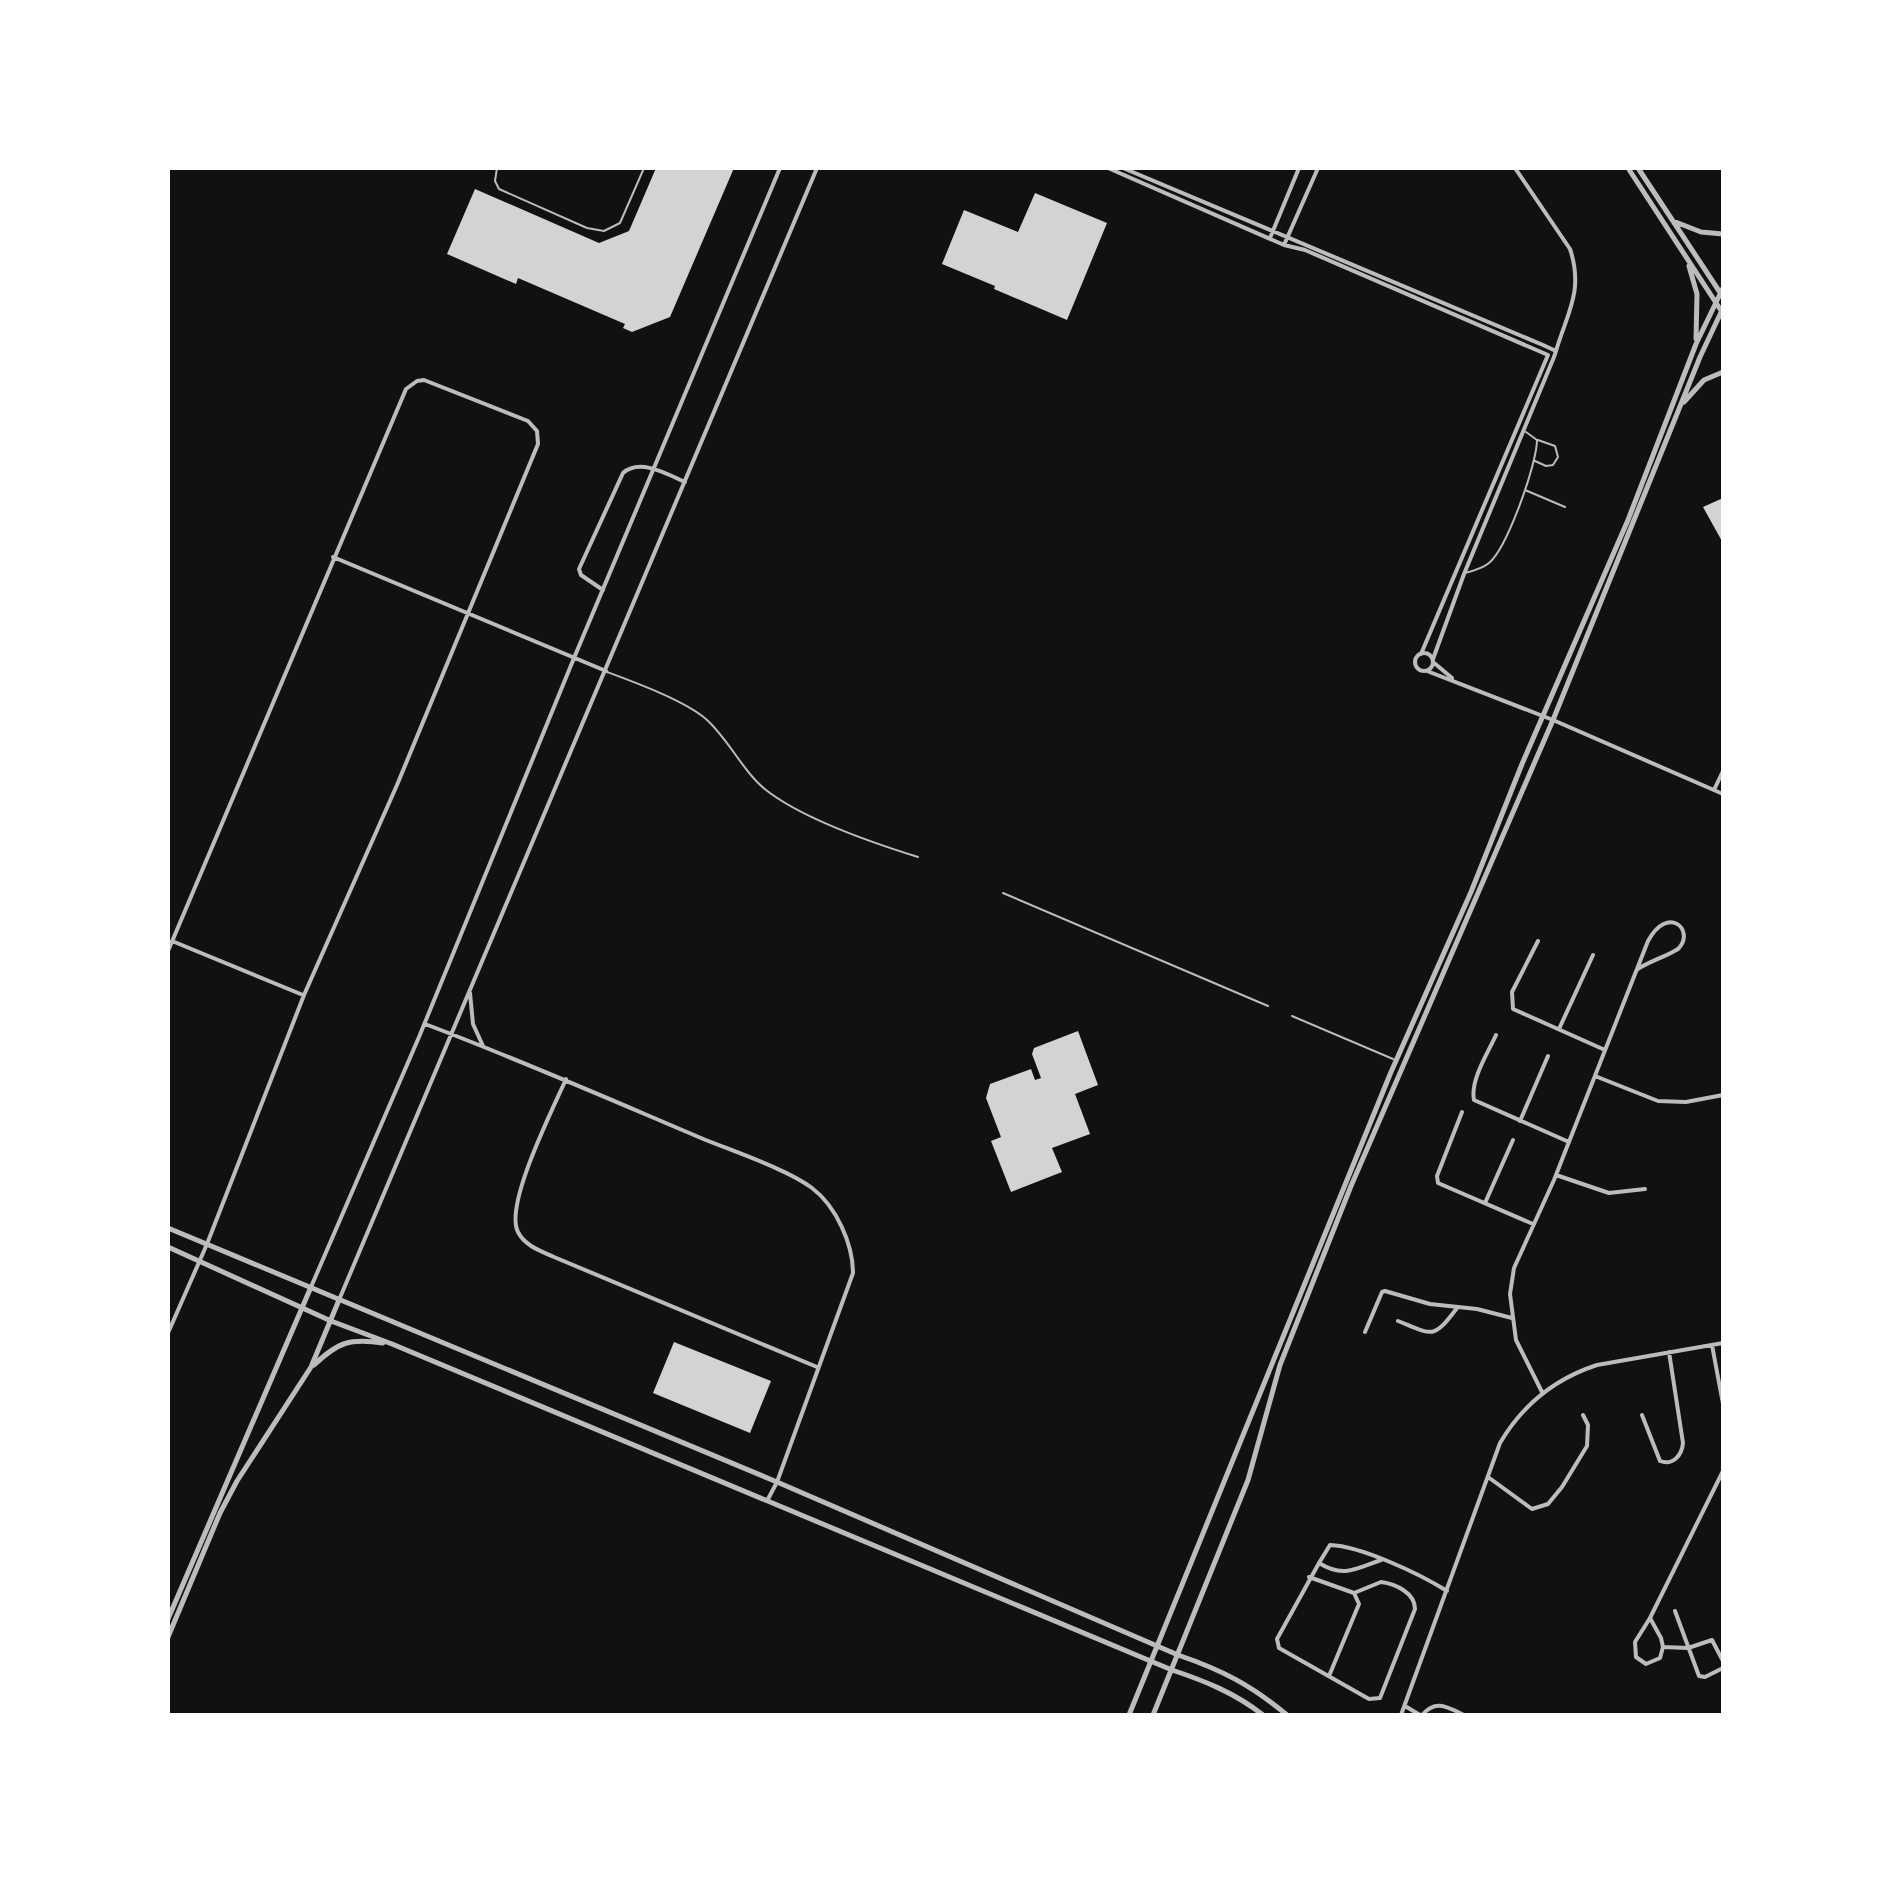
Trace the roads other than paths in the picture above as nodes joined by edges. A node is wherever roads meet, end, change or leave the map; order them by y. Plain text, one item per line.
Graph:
1 (497, 168) edge
2 (644, 168) edge
3 (780, 168) edge
4 (817, 168) edge
5 (1108, 168) edge
6 (1123, 168) edge
7 (1299, 168) edge
8 (1318, 168) edge
9 (1515, 168) edge
10 (1628, 168) edge
11 (1638, 168) edge
12 (1672, 221) junction
13 (1272, 231) junction
14 (1723, 234) edge
15 (1287, 237) junction
16 (1270, 238) junction
17 (1284, 245) junction
18 (1687, 262) junction
19 (1722, 293) edge
20 (1716, 302) junction
21 (1723, 311) edge
22 (1559, 340) junction
23 (1696, 344) junction
24 (1549, 352) junction
25 (1555, 354) junction
26 (1723, 372) edge
27 (1678, 412) junction
28 (1523, 431) junction
29 (1537, 440) junction
30 (1535, 461) junction
31 (654, 469) junction
32 (685, 482) junction
33 (1524, 489) junction
34 (1565, 507) dead end
35 (333, 557) junction
36 (1464, 574) junction
37 (603, 590) junction
38 (468, 614) junction
39 (1421, 654) junction
40 (574, 658) junction
41 (1433, 660) junction
42 (606, 671) junction
43 (1427, 671) junction
44 (1453, 680) junction
45 (1542, 717) junction
46 (1553, 720) junction
47 (1723, 771) edge
48 (1714, 790) junction
49 (1723, 794) edge
50 (918, 857) dead end
51 (1003, 893) dead end
52 (172, 941) junction
53 (1538, 941) dead end
54 (168, 951) edge
55 (1593, 955) dead end
56 (1638, 969) junction
57 (470, 991) junction
58 (304, 995) junction
59 (1268, 1006) dead end
60 (1292, 1016) dead end
61 (425, 1023) junction
62 (1559, 1029) junction
63 (452, 1034) junction
64 (1496, 1035) dead end
65 (483, 1046) junction
66 (1605, 1050) junction
67 (1548, 1056) dead end
68 (1396, 1061) junction
69 (1405, 1065) junction
70 (1594, 1076) junction
71 (566, 1079) junction
72 (1723, 1095) edge
73 (1462, 1112) dead end
74 (1520, 1121) junction
75 (1513, 1140) dead end
76 (1569, 1142) junction
77 (1556, 1175) junction
78 (1645, 1189) dead end
79 (1485, 1203) junction
80 (1533, 1224) junction
81 (168, 1228) edge
82 (207, 1244) junction
83 (168, 1247) edge
84 (199, 1261) junction
85 (311, 1287) junction
86 (339, 1300) junction
87 (301, 1308) junction
88 (1457, 1308) junction
89 (1512, 1318) junction
90 (331, 1321) junction
91 (1398, 1321) dead end
92 (1365, 1332) dead end
93 (168, 1333) edge
94 (1723, 1343) edge
95 (392, 1344) junction
96 (1712, 1345) junction
97 (1669, 1352) junction
98 (311, 1367) junction
99 (817, 1367) junction
100 (1542, 1392) junction
101 (1723, 1404) edge
102 (1583, 1415) dead end
103 (1642, 1415) dead end
104 (1723, 1471) edge
105 (1488, 1477) junction
106 (777, 1482) junction
107 (767, 1501) junction
108 (1381, 1560) junction
109 (1319, 1563) junction
110 (1309, 1577) junction
111 (1447, 1591) junction
112 (1354, 1593) junction
113 (1675, 1611) dead end
114 (1650, 1618) junction
115 (168, 1619) edge
116 (168, 1637) edge
117 (1158, 1646) junction
118 (1663, 1647) junction
119 (1688, 1648) junction
120 (1178, 1655) junction
121 (1152, 1661) junction
122 (1723, 1661) edge
123 (1723, 1668) edge
124 (1172, 1670) junction
125 (1329, 1676) junction
126 (1405, 1706) junction
127 (1129, 1715) edge
128 (1153, 1715) edge
129 (1263, 1715) edge
130 (1287, 1715) edge
131 (1401, 1715) edge
132 (1421, 1715) edge
133 (1464, 1715) edge

1 - 2 lane
3 - 31 street
4 - 32 street
5 - 16 street
6 - 13 street
7 - 13 street
8 - 15 street
9 - 22 street
10 - 18 street
11 - 12 street
12 - 14 street
12 - 19 street
13 - 15 street
13 - 16 street
15 - 17 street
15 - 24 street
16 - 17 street
17 - 24 street
18 - 20 street
18 - 23 street
19 - 20 street
20 - 21 street
20 - 23 street
21 - 27 street
22 - 24 street
22 - 25 street
23 - 45 street
24 - 25 street
24 - 39 street
25 - 28 street
26 - 27 street
27 - 46 street
28 - 29 lane
28 - 36 street
29 - 30 lane
29 - 30 lane
30 - 33 lane
31 - 32 street
31 - 37 street
31 - 37 street
32 - 42 street
33 - 34 lane
33 - 36 lane
35 - 38 street
35 - 38 street
35 - 52 street
36 - 41 street
37 - 40 street
38 - 40 street
38 - 58 street
39 - 41 street
39 - 43 street
40 - 42 street
40 - 61 street
41 - 43 street
41 - 44 street
42 - 50 lane
42 - 57 street
43 - 44 street
44 - 45 street
45 - 46 street
45 - 68 street
46 - 48 street
46 - 69 street
47 - 48 street
48 - 49 street
51 - 59 lane
52 - 54 street
52 - 58 street
53 - 62 street
55 - 62 street
56 - 56 street
56 - 66 street
57 - 63 street
57 - 65 street
58 - 82 street
60 - 68 lane
61 - 63 street
61 - 85 street
62 - 66 street
63 - 65 street
63 - 86 street
64 - 74 street
65 - 71 street
66 - 70 street
67 - 74 street
68 - 69 lane
68 - 117 street
69 - 120 street
70 - 72 street
70 - 76 street
71 - 99 street
71 - 99 street
73 - 79 street
74 - 76 street
75 - 79 street
76 - 77 street
77 - 78 street
77 - 80 street
79 - 80 street
80 - 89 street
81 - 82 street
82 - 84 street
82 - 85 street
83 - 84 street
84 - 87 street
84 - 93 street
85 - 86 street
85 - 87 street
86 - 90 street
86 - 106 street
87 - 90 street
87 - 115 street
88 - 89 street
88 - 91 street
88 - 92 street
89 - 100 street
90 - 95 street
90 - 98 street
94 - 96 street
95 - 98 street
95 - 107 street
96 - 97 street
96 - 101 street
97 - 100 street
97 - 103 street
98 - 116 street
99 - 106 street
100 - 105 street
102 - 105 street
104 - 114 street
105 - 111 street
106 - 107 street
106 - 117 street
107 - 121 street
108 - 109 street
108 - 109 street
108 - 111 street
109 - 110 street
110 - 112 street
110 - 125 street
111 - 126 street
112 - 125 street
112 - 125 street
113 - 119 street
114 - 118 street
114 - 118 street
117 - 120 street
117 - 121 street
118 - 119 street
119 - 122 street
119 - 123 street
120 - 124 street
120 - 130 street
121 - 124 street
121 - 127 street
124 - 128 street
124 - 129 street
126 - 131 street
126 - 132 street
132 - 133 street

